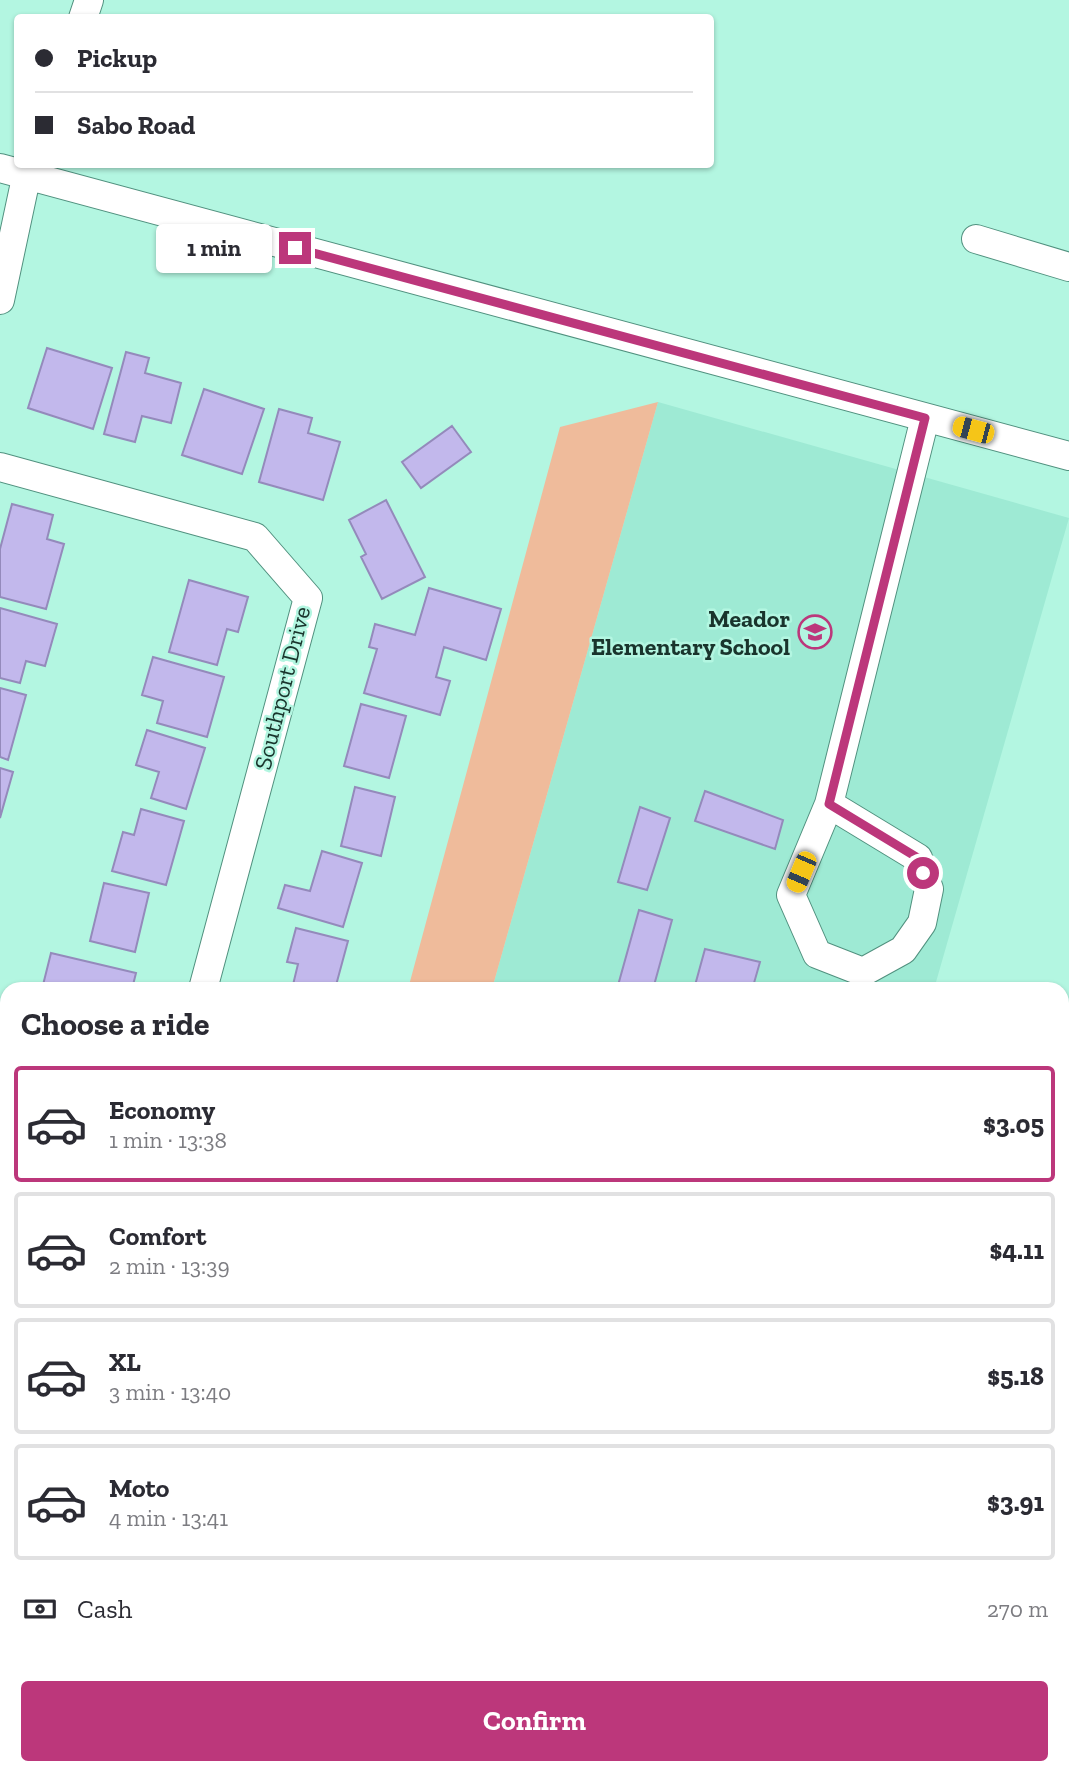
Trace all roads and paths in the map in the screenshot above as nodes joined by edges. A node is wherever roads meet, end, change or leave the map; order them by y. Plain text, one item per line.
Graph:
1 (18, 169) edge
2 (976, 239) dead end
3 (1069, 267) edge
4 (0, 300) edge
5 (925, 418) junction
6 (1069, 456) edge
7 (0, 467) edge
8 (829, 804) junction
9 (206, 982) edge

1 - 4 street
1 - 5 street
2 - 3 street
5 - 6 street
5 - 8 street
7 - 9 street, Southport Drive
8 - 8 street

